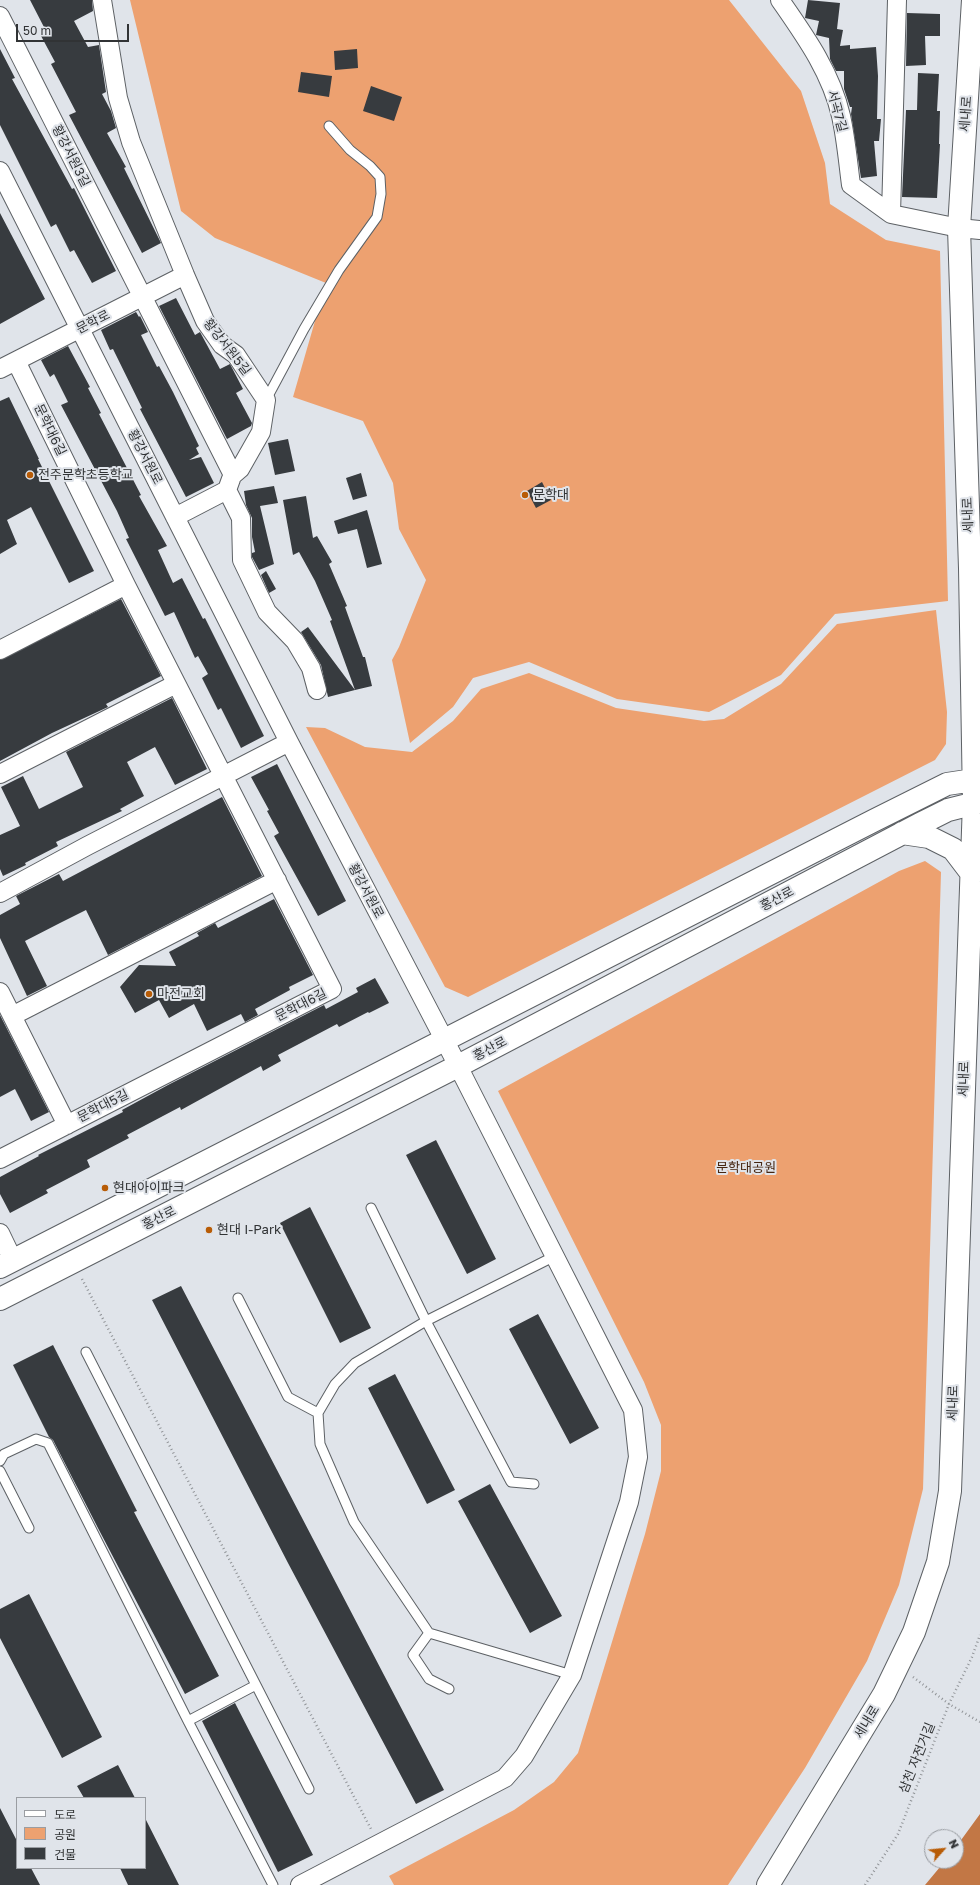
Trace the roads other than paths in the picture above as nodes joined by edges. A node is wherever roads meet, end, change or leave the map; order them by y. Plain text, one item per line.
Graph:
1 (102, 0) edge
2 (780, 0) edge
3 (897, 0) edge
4 (973, 0) edge
5 (976, 0) edge
6 (980, 0) edge
7 (0, 16) edge
8 (329, 126) dead end
9 (0, 171) edge
10 (891, 214) junction
11 (959, 228) junction
12 (980, 230) edge
13 (185, 275) junction
14 (143, 297) junction
15 (80, 328) junction
16 (8, 365) edge
17 (266, 400) junction
18 (230, 482) junction
19 (175, 517) junction
20 (126, 585) junction
21 (0, 650) edge
22 (176, 684) junction
23 (317, 690) dead end
24 (289, 742) junction
25 (0, 774) edge
26 (224, 776) junction
27 (976, 779) edge
28 (977, 802) edge
29 (902, 833) junction
30 (972, 874) junction
31 (277, 880) junction
32 (0, 893) edge
33 (0, 992) edge
34 (12, 1016) junction
35 (444, 1039) junction
36 (205, 1054) joint
37 (458, 1066) junction
38 (67, 1124) junction
39 (0, 1159) edge
40 (371, 1208) dead end
41 (0, 1233) edge
42 (555, 1256) junction
43 (6, 1263) edge
44 (238, 1298) dead end
45 (0, 1299) edge
46 (426, 1321) junction
47 (86, 1352) dead end
48 (318, 1413) junction
49 (0, 1461) edge
50 (0, 1471) edge
51 (534, 1484) dead end
52 (29, 1528) dead end
53 (429, 1633) junction
54 (572, 1674) junction
55 (256, 1685) junction
56 (450, 1689) dead end
57 (188, 1721) junction
58 (309, 1789) dead end
59 (273, 1885) edge
60 (300, 1885) edge
61 (768, 1885) edge

1 - 13 street, 황강서원5길
2 - 10 street, 서곡7길
3 - 10 street
4 - 11 street, 세내로
5 - 6 street
7 - 14 street, 황강서원3길
8 - 17 lane
9 - 15 street, 황강서원로
10 - 11 street, 서곡7길
11 - 12 street
11 - 27 street, 세내로
13 - 14 street, 문학로
13 - 17 street, 황강서원5길
14 - 15 street, 문학로
14 - 18 street
15 - 16 street, 문학로
15 - 19 street, 황강서원로
16 - 20 street, 문학대6길
17 - 18 street
18 - 19 street
18 - 23 street
19 - 24 street, 황강서원로
20 - 21 street
20 - 22 street, 문학대6길
22 - 25 street
22 - 26 street, 문학대6길
24 - 26 street
24 - 35 street, 황강서원로
26 - 31 street, 문학대6길
26 - 32 street
27 - 28 street, 세내로
27 - 35 street, 홍산로
28 - 29 street, 홍산로
28 - 30 street, 세내로
29 - 30 street
29 - 37 street, 홍산로
30 - 61 street, 세내로
31 - 34 street
31 - 36 street, 문학대6길
33 - 34 street, 문학대5길
34 - 38 street, 문학대5길
35 - 37 street, 황강서원로
35 - 43 street, 홍산로
36 - 38 street, 문학대5길
37 - 42 street, 황강서원로
37 - 45 street, 홍산로
38 - 39 street
40 - 46 lane
41 - 43 street
42 - 46 lane
42 - 54 street, 황강서원로
44 - 48 lane
46 - 48 lane
46 - 51 lane
47 - 55 lane
48 - 53 lane
49 - 57 lane
50 - 52 lane
53 - 54 lane
53 - 56 lane
54 - 60 street, 황강서원로
55 - 57 lane
55 - 58 lane
57 - 59 lane

